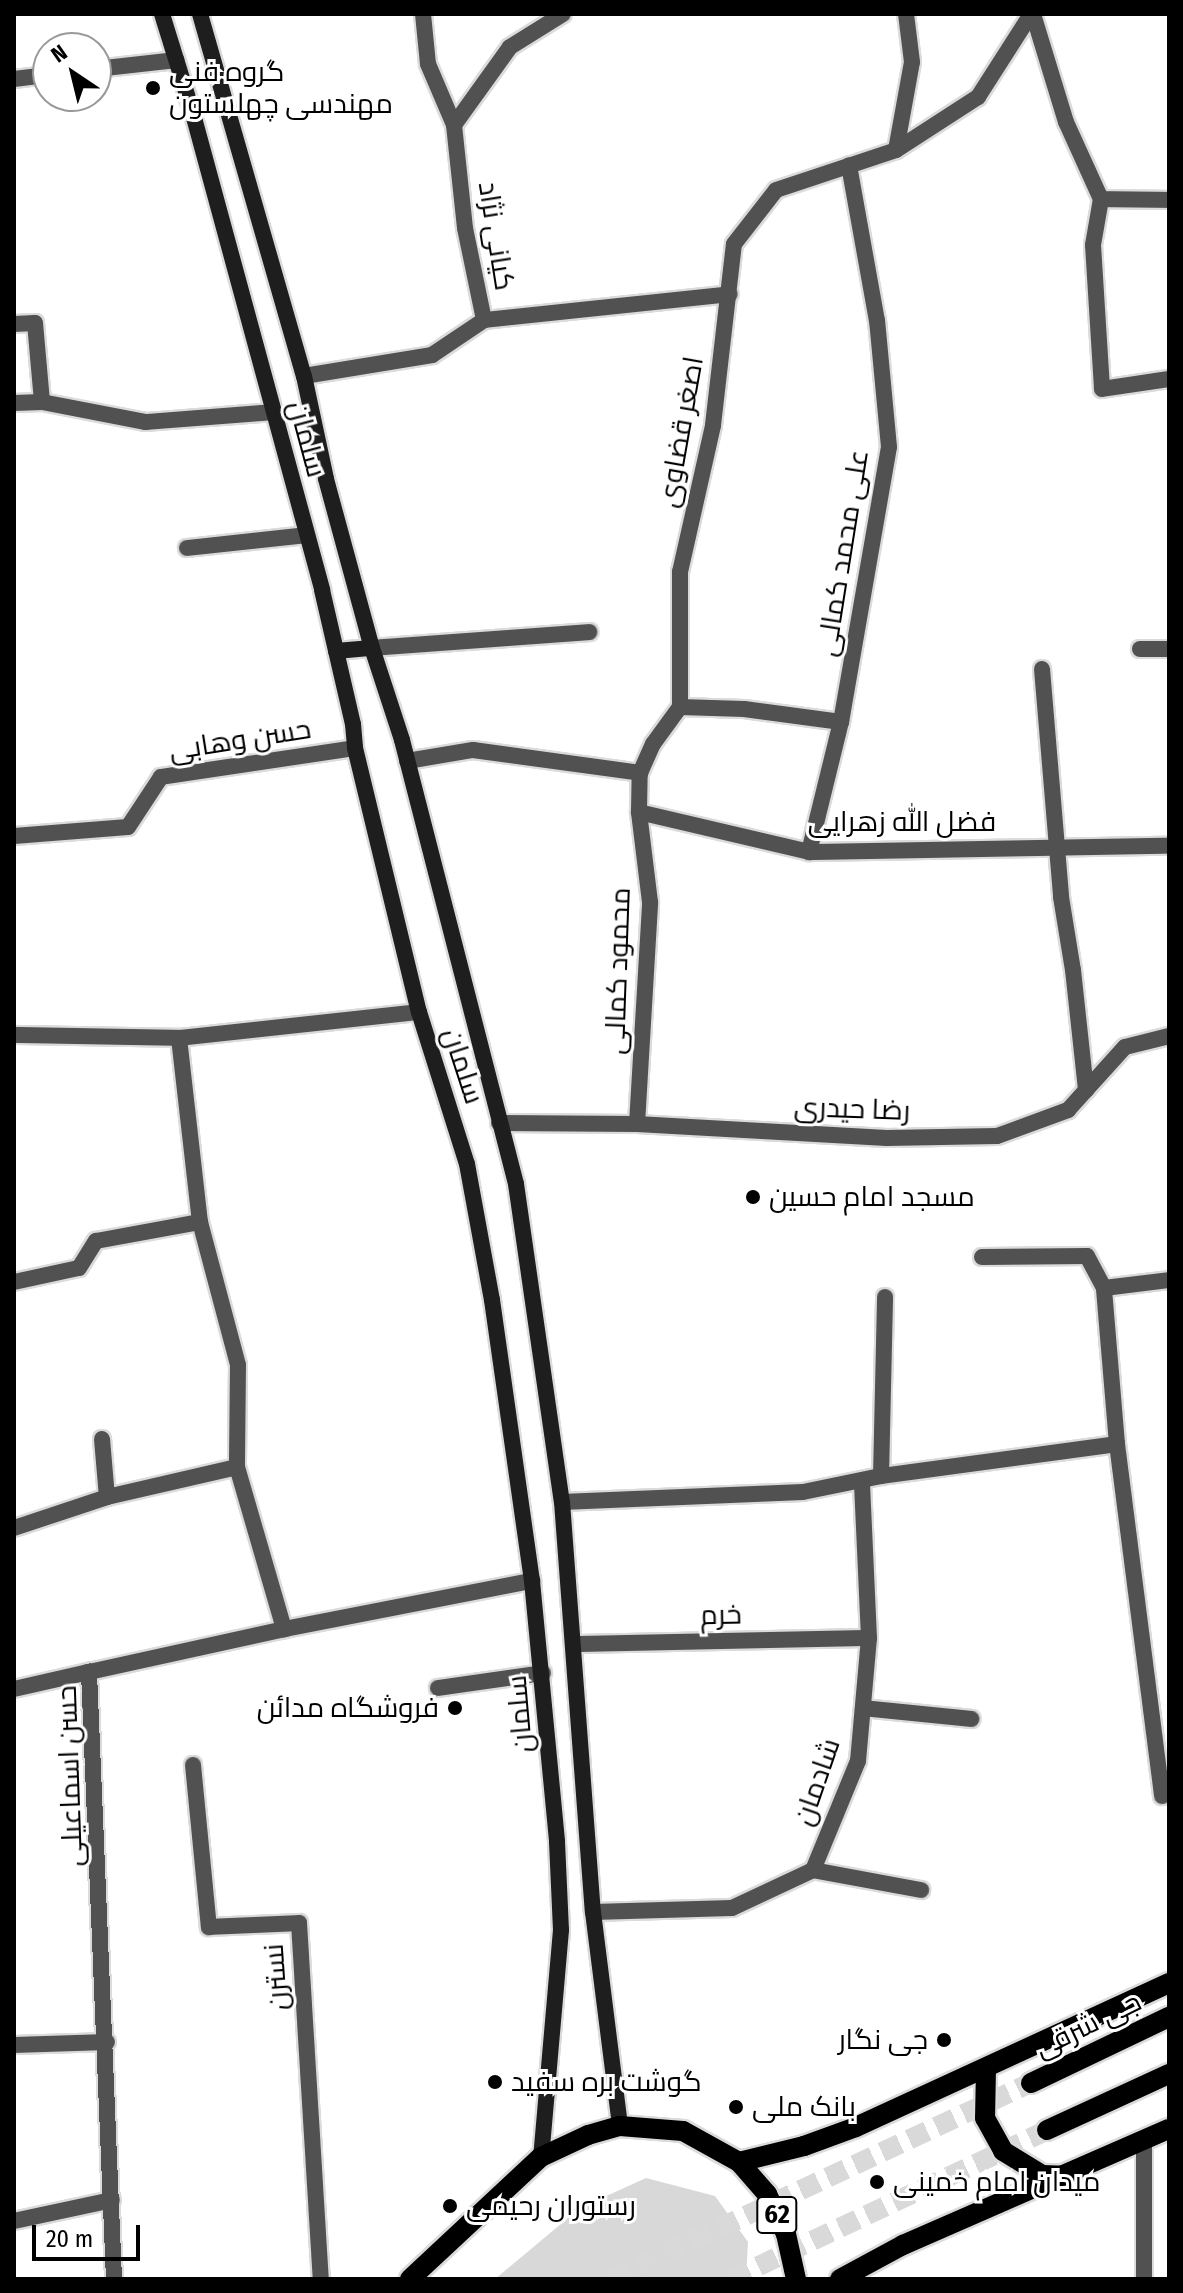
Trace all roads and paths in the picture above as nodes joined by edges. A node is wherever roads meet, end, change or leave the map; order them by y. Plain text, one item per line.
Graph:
1 (162, 14) edge
2 (200, 14) edge
3 (423, 14) edge
4 (563, 14) edge
5 (906, 14) edge
6 (1032, 14) edge
7 (176, 60) junction
8 (112, 67) edge
9 (454, 125) junction
10 (896, 150) junction
11 (849, 165) junction
12 (1101, 199) junction
13 (1169, 200) edge
14 (730, 294) junction
15 (484, 320) junction
16 (14, 324) edge
17 (304, 376) junction
18 (1169, 379) edge
19 (42, 402) junction
20 (14, 403) edge
21 (273, 412) junction
22 (306, 535) junction
23 (187, 548) dead end
24 (589, 632) dead end
25 (372, 648) junction
26 (1140, 649) dead end
27 (1169, 649) edge
28 (336, 651) junction
29 (1042, 669) dead end
30 (680, 707) junction
31 (841, 722) junction
32 (355, 748) junction
33 (407, 761) junction
34 (640, 773) junction
35 (639, 812) junction
36 (14, 836) edge
37 (1169, 846) edge
38 (1056, 847) junction
39 (809, 852) junction
40 (419, 1012) junction
41 (14, 1035) edge
42 (1169, 1036) edge
43 (179, 1038) junction
44 (1086, 1090) junction
45 (499, 1123) junction
46 (637, 1124) junction
47 (200, 1222) junction
48 (982, 1257) dead end
49 (1169, 1280) edge
50 (14, 1282) edge
51 (1104, 1288) junction
52 (885, 1297) dead end
53 (102, 1439) dead end
54 (1117, 1444) junction
55 (237, 1467) junction
56 (881, 1476) junction
57 (862, 1482) junction
58 (107, 1497) junction
59 (562, 1502) junction
60 (14, 1528) edge
61 (532, 1581) junction
62 (284, 1629) junction
63 (869, 1638) junction
64 (575, 1644) junction
65 (89, 1672) junction
66 (543, 1673) junction
67 (438, 1688) dead end
68 (14, 1689) edge
69 (863, 1708) junction
70 (971, 1719) dead end
71 (193, 1765) dead end
72 (1162, 1796) dead end
73 (813, 1870) junction
74 (921, 1890) dead end
75 (593, 1912) junction
76 (1169, 1983) edge
77 (1169, 2017) edge
78 (107, 2042) junction
79 (14, 2045) edge
80 (986, 2068) junction
81 (1169, 2074) edge
82 (1031, 2083) tunnel mouth
83 (620, 2126) junction
84 (1169, 2129) edge
85 (1047, 2130) tunnel mouth
86 (1144, 2141) junction
87 (541, 2157) junction
88 (739, 2162) junction
89 (1066, 2177) junction
90 (112, 2200) junction
91 (14, 2221) edge
92 (114, 2279) edge
93 (321, 2279) edge
94 (410, 2279) edge
95 (796, 2279) edge
96 (840, 2279) edge
97 (1144, 2279) edge

1 - 7 main road, سلمان
2 - 17 main road, سلمان
3 - 9 street, کیانی نژاد
4 - 9 street
5 - 10 street
6 - 10 street, اصغر قضاوی
6 - 12 street
7 - 8 street
7 - 21 main road, سلمان
9 - 15 street, کیانی نژاد
10 - 11 street, اصغر قضاوی
11 - 14 street, اصغر قضاوی
11 - 31 street, علی محمد کمالی
12 - 13 street
12 - 18 street
14 - 15 street
14 - 30 street, اصغر قضاوی
15 - 17 street, کیانی نژاد
16 - 19 street
17 - 25 main road, سلمان
19 - 20 street
19 - 21 street
21 - 22 main road, سلمان
22 - 23 street
22 - 28 main road, سلمان
24 - 25 street
25 - 28 main road
25 - 33 main road, سلمان
26 - 27 street
28 - 32 main road, سلمان
29 - 38 street
30 - 31 street
30 - 34 street
31 - 39 street, علی محمد کمالی
32 - 36 street, حسن وهابی
32 - 40 main road, سلمان
33 - 34 street
33 - 45 main road, سلمان
34 - 35 street, محمود کمالی
35 - 39 street, فضل الله زهرایی
35 - 46 street, محمود کمالی
37 - 38 street, فضل الله زهرایی
38 - 39 street, فضل الله زهرایی
38 - 44 street
40 - 43 street
40 - 61 main road, سلمان
41 - 43 street
42 - 44 street, رضا حیدری
43 - 47 street
44 - 46 street, رضا حیدری
45 - 46 street, رضا حیدری
45 - 59 main road, سلمان
47 - 50 street
47 - 55 street
48 - 51 street
49 - 51 street
51 - 54 street
52 - 56 street
53 - 58 street
54 - 56 street
54 - 72 street
55 - 58 street
55 - 62 street
56 - 57 street
57 - 59 street
57 - 63 street, شادمان
58 - 60 street
59 - 64 main road, سلمان
61 - 62 street, حسن اسماعیلی
61 - 66 main road, سلمان
62 - 65 street, حسن اسماعیلی
63 - 64 street, خرم
63 - 69 street, شادمان
64 - 75 main road, سلمان
65 - 68 street
65 - 78 street, حسن اسماعیلی
66 - 67 street
66 - 87 main road, سلمان
69 - 70 street
69 - 73 street, شادمان
71 - 93 street, نسترن
73 - 74 street
73 - 75 street, شادمان
75 - 83 main road, سلمان
76 - 80 main road
77 - 82 main road, جی شرقی
78 - 79 street
78 - 90 street, حسن اسماعیلی
80 - 88 main road
80 - 89 main road
81 - 85 main road
83 - 87 main road, 62
83 - 88 main road, 62
84 - 86 main road
86 - 89 main road
86 - 97 street
87 - 94 main road, 62
88 - 95 main road, 62
89 - 96 main road
90 - 91 street
90 - 92 street, حسن اسماعیلی

